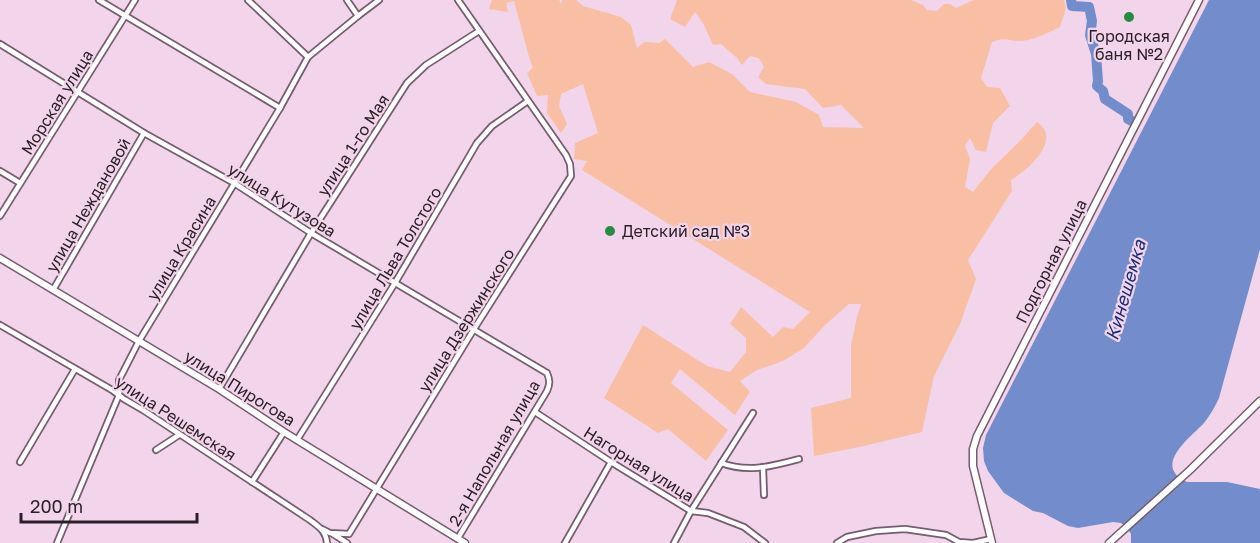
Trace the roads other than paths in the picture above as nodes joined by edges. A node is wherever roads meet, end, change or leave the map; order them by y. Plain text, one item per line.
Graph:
1 (99, 0) edge
2 (135, 0) edge
3 (248, 0) edge
4 (347, 0) edge
5 (379, 0) edge
6 (458, 0) edge
7 (1199, 0) edge
8 (126, 16) junction
9 (358, 16) junction
10 (479, 30) junction
11 (2, 46) edge
12 (0, 53) edge
13 (308, 57) junction
14 (77, 92) junction
15 (528, 101) junction
16 (280, 108) junction
17 (144, 133) junction
18 (0, 171) edge
19 (20, 183) junction
20 (234, 183) junction
21 (0, 216) edge
22 (311, 233) junction
23 (0, 258) edge
24 (395, 283) junction
25 (53, 290) junction
26 (0, 325) edge
27 (474, 329) junction
28 (139, 341) junction
29 (75, 369) junction
30 (549, 379) joint
31 (219, 389) junction
32 (119, 395) junction
33 (1260, 401) edge
34 (535, 412) junction
35 (753, 413) dead end
36 (284, 432) junction
37 (179, 435) junction
38 (297, 440) junction
39 (156, 450) dead end
40 (799, 459) dead end
41 (20, 462) dead end
42 (611, 462) junction
43 (721, 463) junction
44 (763, 468) junction
45 (252, 482) junction
46 (377, 488) junction
47 (764, 495) dead end
48 (691, 511) junction
49 (321, 529) junction
50 (330, 533) junction
51 (458, 538) junction
52 (992, 541) edge
53 (57, 543) edge
54 (327, 543) edge
55 (347, 543) edge
56 (465, 543) edge
57 (565, 543) edge
58 (675, 543) edge
59 (765, 543) edge
60 (837, 543) edge
61 (1109, 543) edge

1 - 8 street
2 - 8 street, Морская улица
3 - 13 street
4 - 9 street
5 - 9 street, улица Красина
6 - 10 street
7 - 52 street, Подгорная улица
8 - 14 street, Морская улица
8 - 16 street
9 - 13 street, улица Красина
10 - 15 street
10 - 22 street, улица 1-го Мая
11 - 12 street
11 - 14 street, улица Кутузова
13 - 16 street, улица Красина
14 - 17 street, улица Кутузова
14 - 19 street, Морская улица
15 - 24 street, улица Льва Толстого
15 - 27 street, улица Дзержинского
16 - 20 street, улица Красина
17 - 20 street, улица Кутузова
17 - 25 street, улица Неждановой
18 - 19 street
19 - 21 street, Морская улица
20 - 22 street, улица Кутузова
20 - 28 street, улица Красина
22 - 24 street, улица Кутузова
22 - 31 street, улица 1-го Мая
23 - 25 street, улица Пирогова
24 - 27 street, улица Кутузова
24 - 38 street, улица Льва Толстого
25 - 28 street, улица Пирогова
26 - 29 street, улица Решемская
27 - 30 street, улица Кутузова
27 - 46 street, улица Дзержинского
28 - 31 street, улица Пирогова
28 - 32 street, улица Красина
29 - 32 street, улица Решемская
29 - 41 street
30 - 34 street, 2-я Напольная улица
31 - 36 street, улица Пирогова
32 - 37 street, улица Решемская
32 - 53 street, улица Красина
33 - 61 street
34 - 42 street, Нагорная улица
34 - 51 street, 2-я Напольная улица
35 - 43 street
36 - 38 street, улица Пирогова
36 - 45 street
37 - 39 street
37 - 45 street, улица Решемская
38 - 46 street, улица Пирогова
40 - 44 street
42 - 48 street, Нагорная улица
42 - 57 street
43 - 44 street
43 - 48 street
44 - 47 street
45 - 49 street, улица Решемская
46 - 50 street, улица Дзержинского
46 - 51 street, улица Пирогова
48 - 58 street
48 - 59 street, Нагорная улица
49 - 50 street, улица Решемская
49 - 54 street
50 - 55 street, улица Решемская
51 - 56 street, улица Пирогова
52 - 60 street

